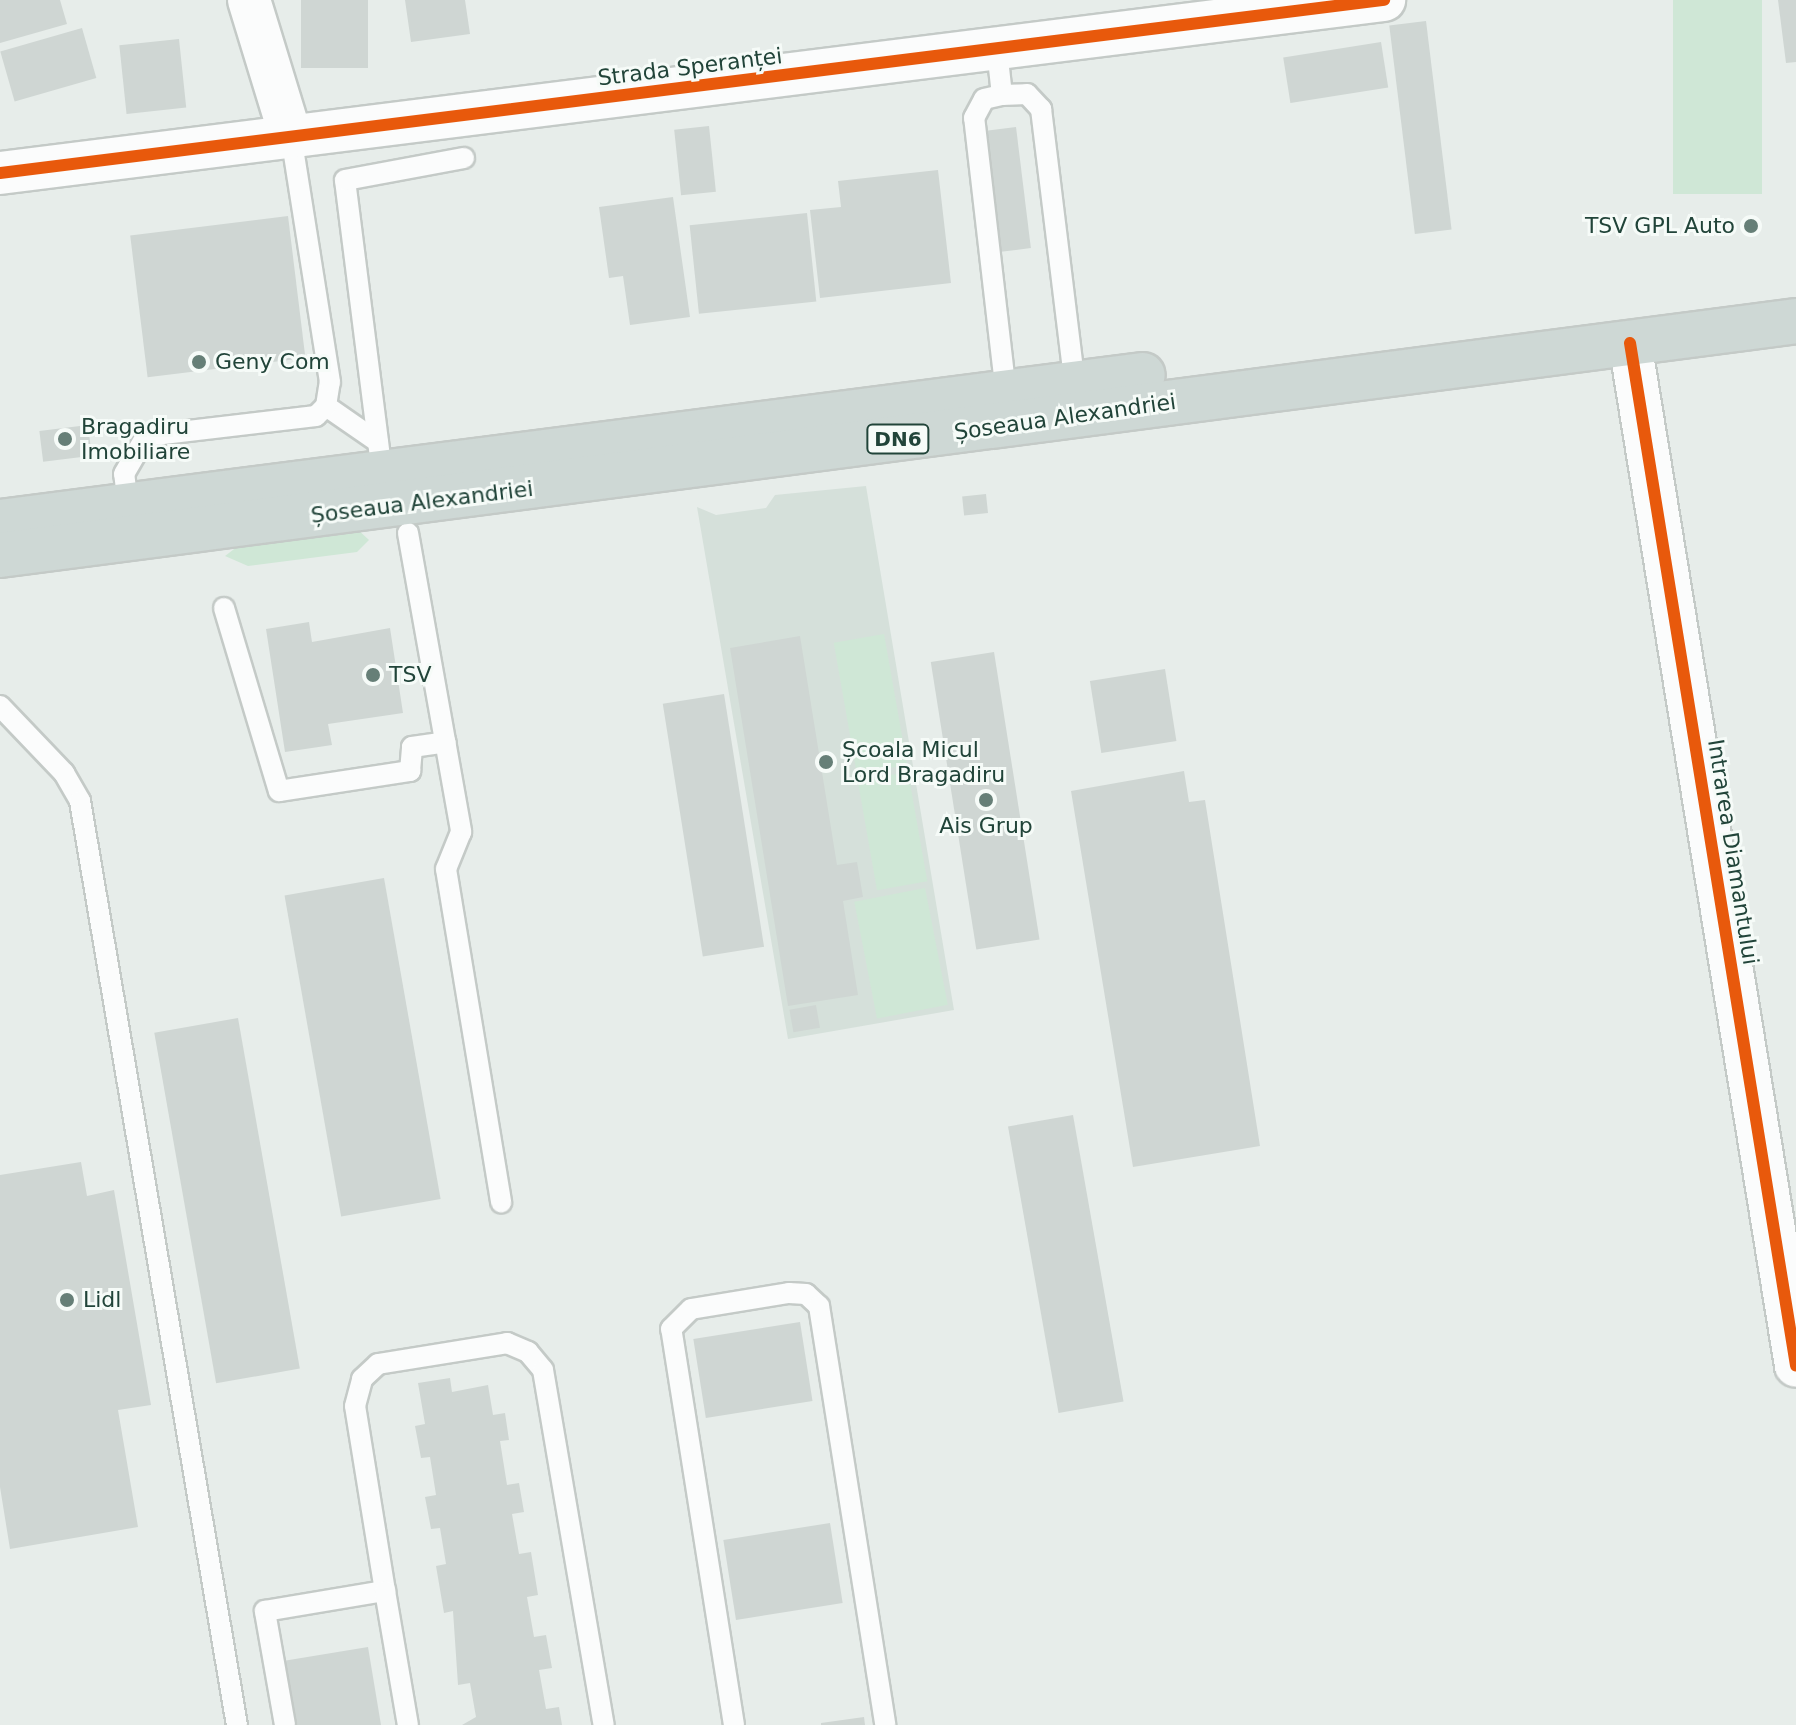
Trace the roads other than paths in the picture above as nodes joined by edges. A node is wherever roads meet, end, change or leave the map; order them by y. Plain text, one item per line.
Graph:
1 (249, 0) edge
2 (1384, 0) edge
3 (1162, 14) edge
4 (997, 50) junction
5 (1002, 95) junction
6 (291, 137) junction
7 (464, 158) dead end
8 (0, 173) edge
9 (1796, 292) edge
10 (1796, 321) edge
11 (1630, 343) junction
12 (1075, 384) junction
13 (1006, 393) junction
14 (326, 406) junction
15 (380, 457) junction
16 (128, 505) junction
17 (0, 522) edge
18 (408, 533) dead end
19 (0, 555) edge
20 (224, 608) dead end
21 (0, 706) edge
22 (446, 742) junction
23 (501, 1203) dead end
24 (1796, 1366) edge
25 (385, 1591) junction
26 (237, 1725) edge
27 (285, 1725) edge
28 (408, 1725) edge
29 (604, 1725) edge
30 (734, 1725) edge
31 (885, 1725) edge

1 - 6 street
2 - 3 street, Strada Speranței
3 - 4 street, Strada Speranței
4 - 5 lane
4 - 6 street, Strada Speranței
5 - 12 lane
5 - 13 lane
6 - 8 street, Strada Speranței
6 - 14 lane
7 - 15 lane
9 - 12 main road, Șoseaua Alexandriei / DN6
10 - 11 main road, Șoseaua Alexandriei / DN6
11 - 19 main road, Șoseaua Alexandriei / DN6
11 - 24 street, Intrarea Diamantului
12 - 13 main road, Șoseaua Alexandriei / DN6
13 - 15 main road, Șoseaua Alexandriei / DN6
14 - 15 lane
14 - 16 lane
15 - 16 main road, Șoseaua Alexandriei / DN6
16 - 17 main road, Șoseaua Alexandriei / DN6
18 - 22 lane
20 - 22 lane
21 - 26 lane
22 - 23 lane
25 - 27 lane
25 - 28 lane
25 - 29 lane
30 - 31 lane

